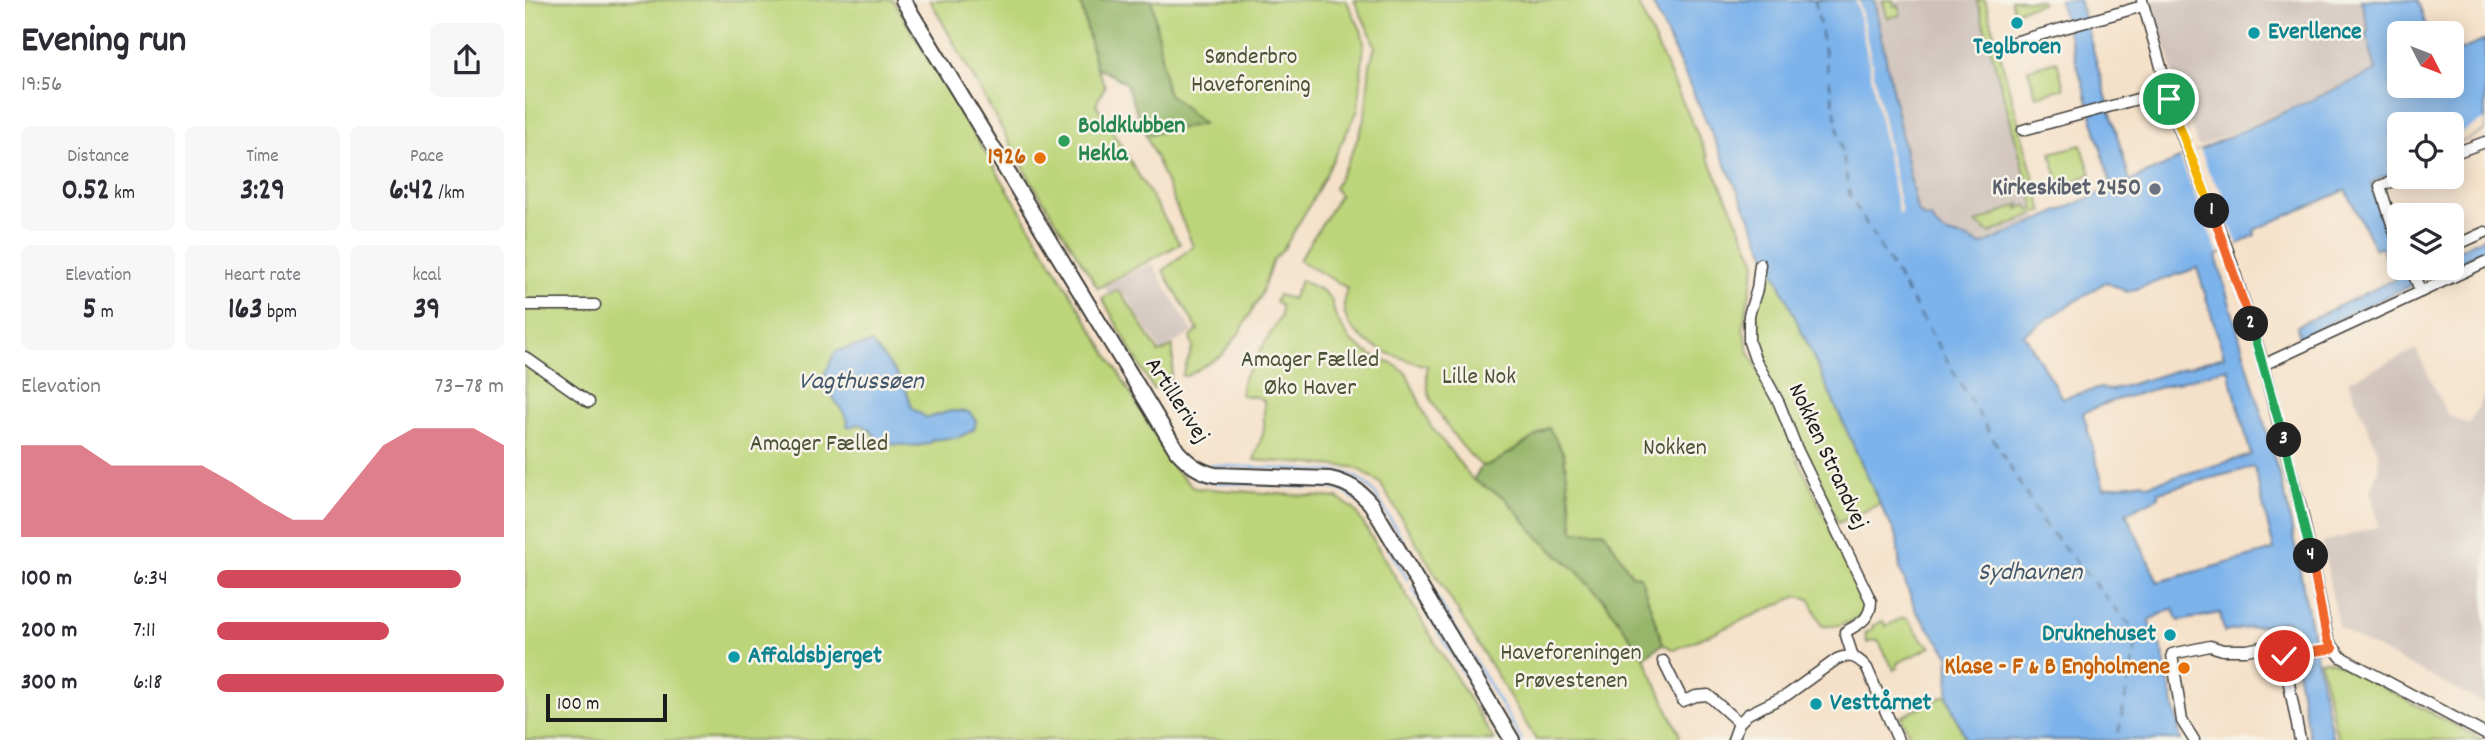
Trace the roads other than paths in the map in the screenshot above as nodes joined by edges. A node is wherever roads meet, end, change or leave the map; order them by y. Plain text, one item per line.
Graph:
1 (903, 0) edge
2 (2143, 3) edge
3 (2000, 46) dead end
4 (2167, 91) junction
5 (2022, 130) dead end
6 (2485, 142) edge
7 (2464, 150) edge
8 (2387, 183) edge
9 (2387, 210) edge
10 (2485, 232) edge
11 (2464, 242) edge
12 (2485, 262) edge
13 (1760, 264) dead end
14 (2416, 280) edge
15 (2419, 287) junction
16 (525, 305) edge
17 (595, 305) dead end
18 (525, 357) edge
19 (2263, 365) junction
20 (589, 402) dead end
21 (2333, 649) junction
22 (2288, 656) junction
23 (1853, 657) junction
24 (1663, 661) dead end
25 (1739, 723) junction
26 (2485, 734) edge
27 (1512, 740) edge
28 (1733, 740) edge
29 (1899, 740) edge
30 (2194, 740) edge
31 (2300, 740) edge

1 - 27 street, Artillerivej
2 - 3 street
2 - 4 street
4 - 5 street
4 - 19 street
6 - 7 street
8 - 9 street
10 - 11 street
12 - 15 street
13 - 23 street, Nokken Strandvej
14 - 15 street
15 - 19 street
16 - 17 street
18 - 20 street
19 - 21 street
21 - 22 street
21 - 26 street
22 - 30 street
22 - 31 street
23 - 25 street
23 - 29 street
24 - 25 street
25 - 28 street

